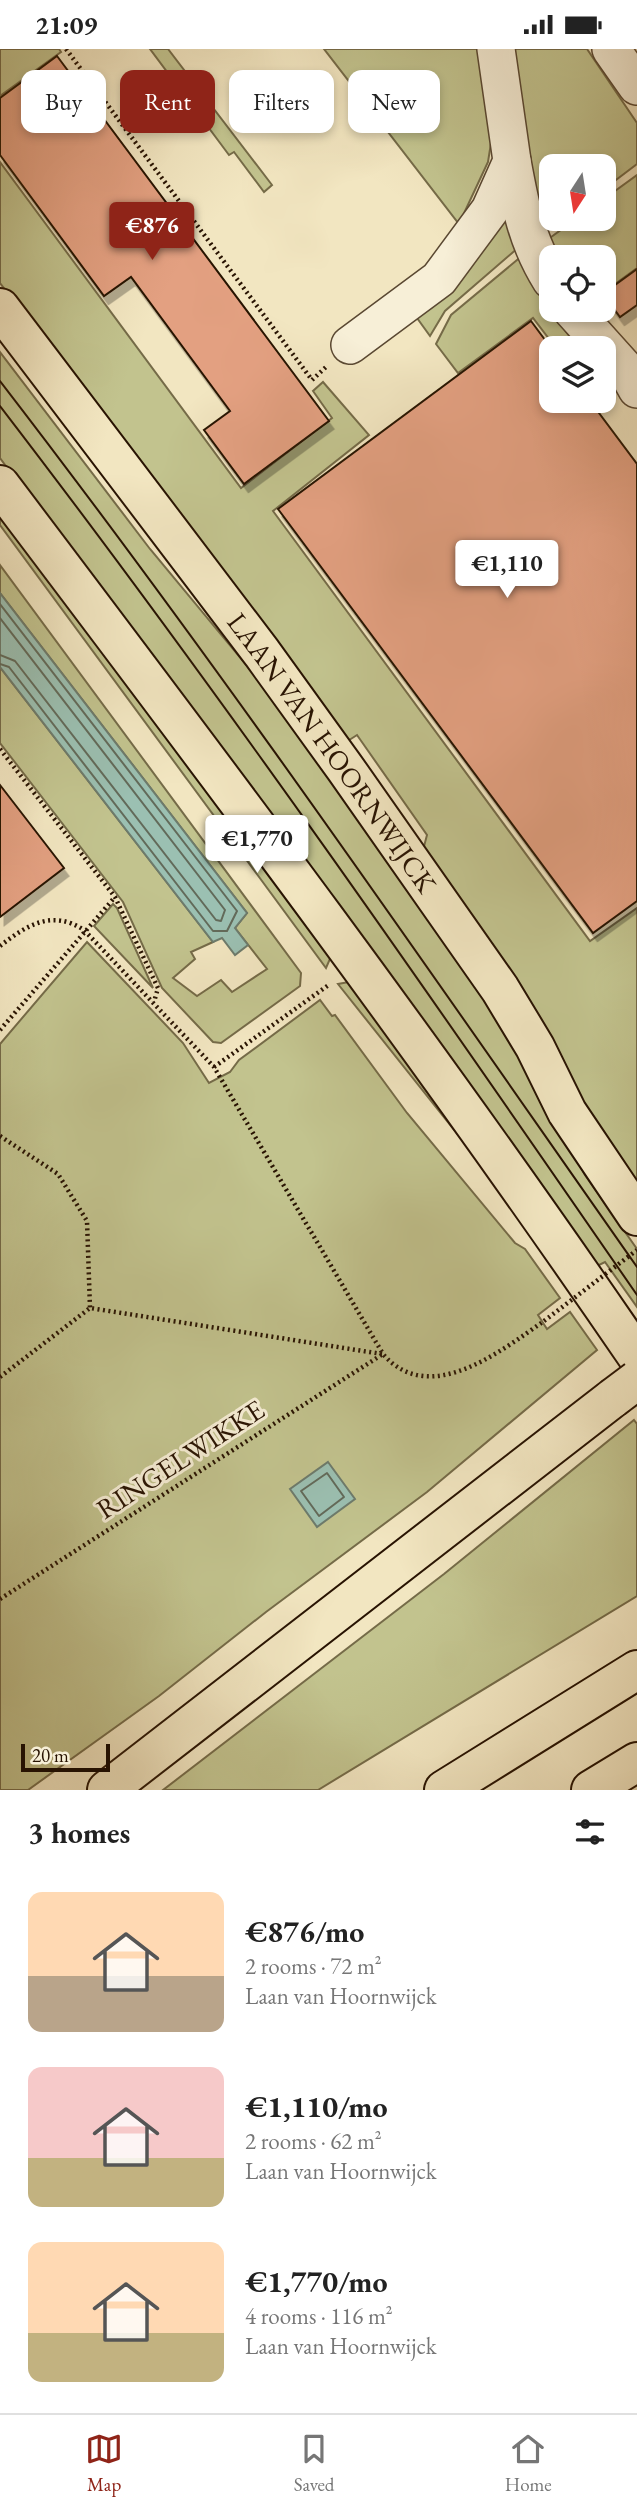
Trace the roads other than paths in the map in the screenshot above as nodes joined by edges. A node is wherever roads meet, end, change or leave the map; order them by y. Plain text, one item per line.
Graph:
1 (496, 49) edge
2 (611, 49) edge
3 (637, 86) edge
4 (512, 161) junction
5 (539, 261) edge
6 (0, 308) edge
7 (582, 322) edge
8 (350, 345) road end
9 (635, 384) edge
10 (0, 485) edge
11 (637, 1216) edge
12 (637, 1356) edge
13 (625, 1389) edge
14 (637, 1670) edge
15 (637, 1762) edge
16 (107, 1790) edge
17 (443, 1790) edge
18 (591, 1790) edge

1 - 4 street
2 - 3 street
4 - 5 street
4 - 8 street
6 - 11 main road, LAAN VAN HOORNWIJCK
7 - 9 street
10 - 12 main road
13 - 16 main road
14 - 17 main road
15 - 18 main road

